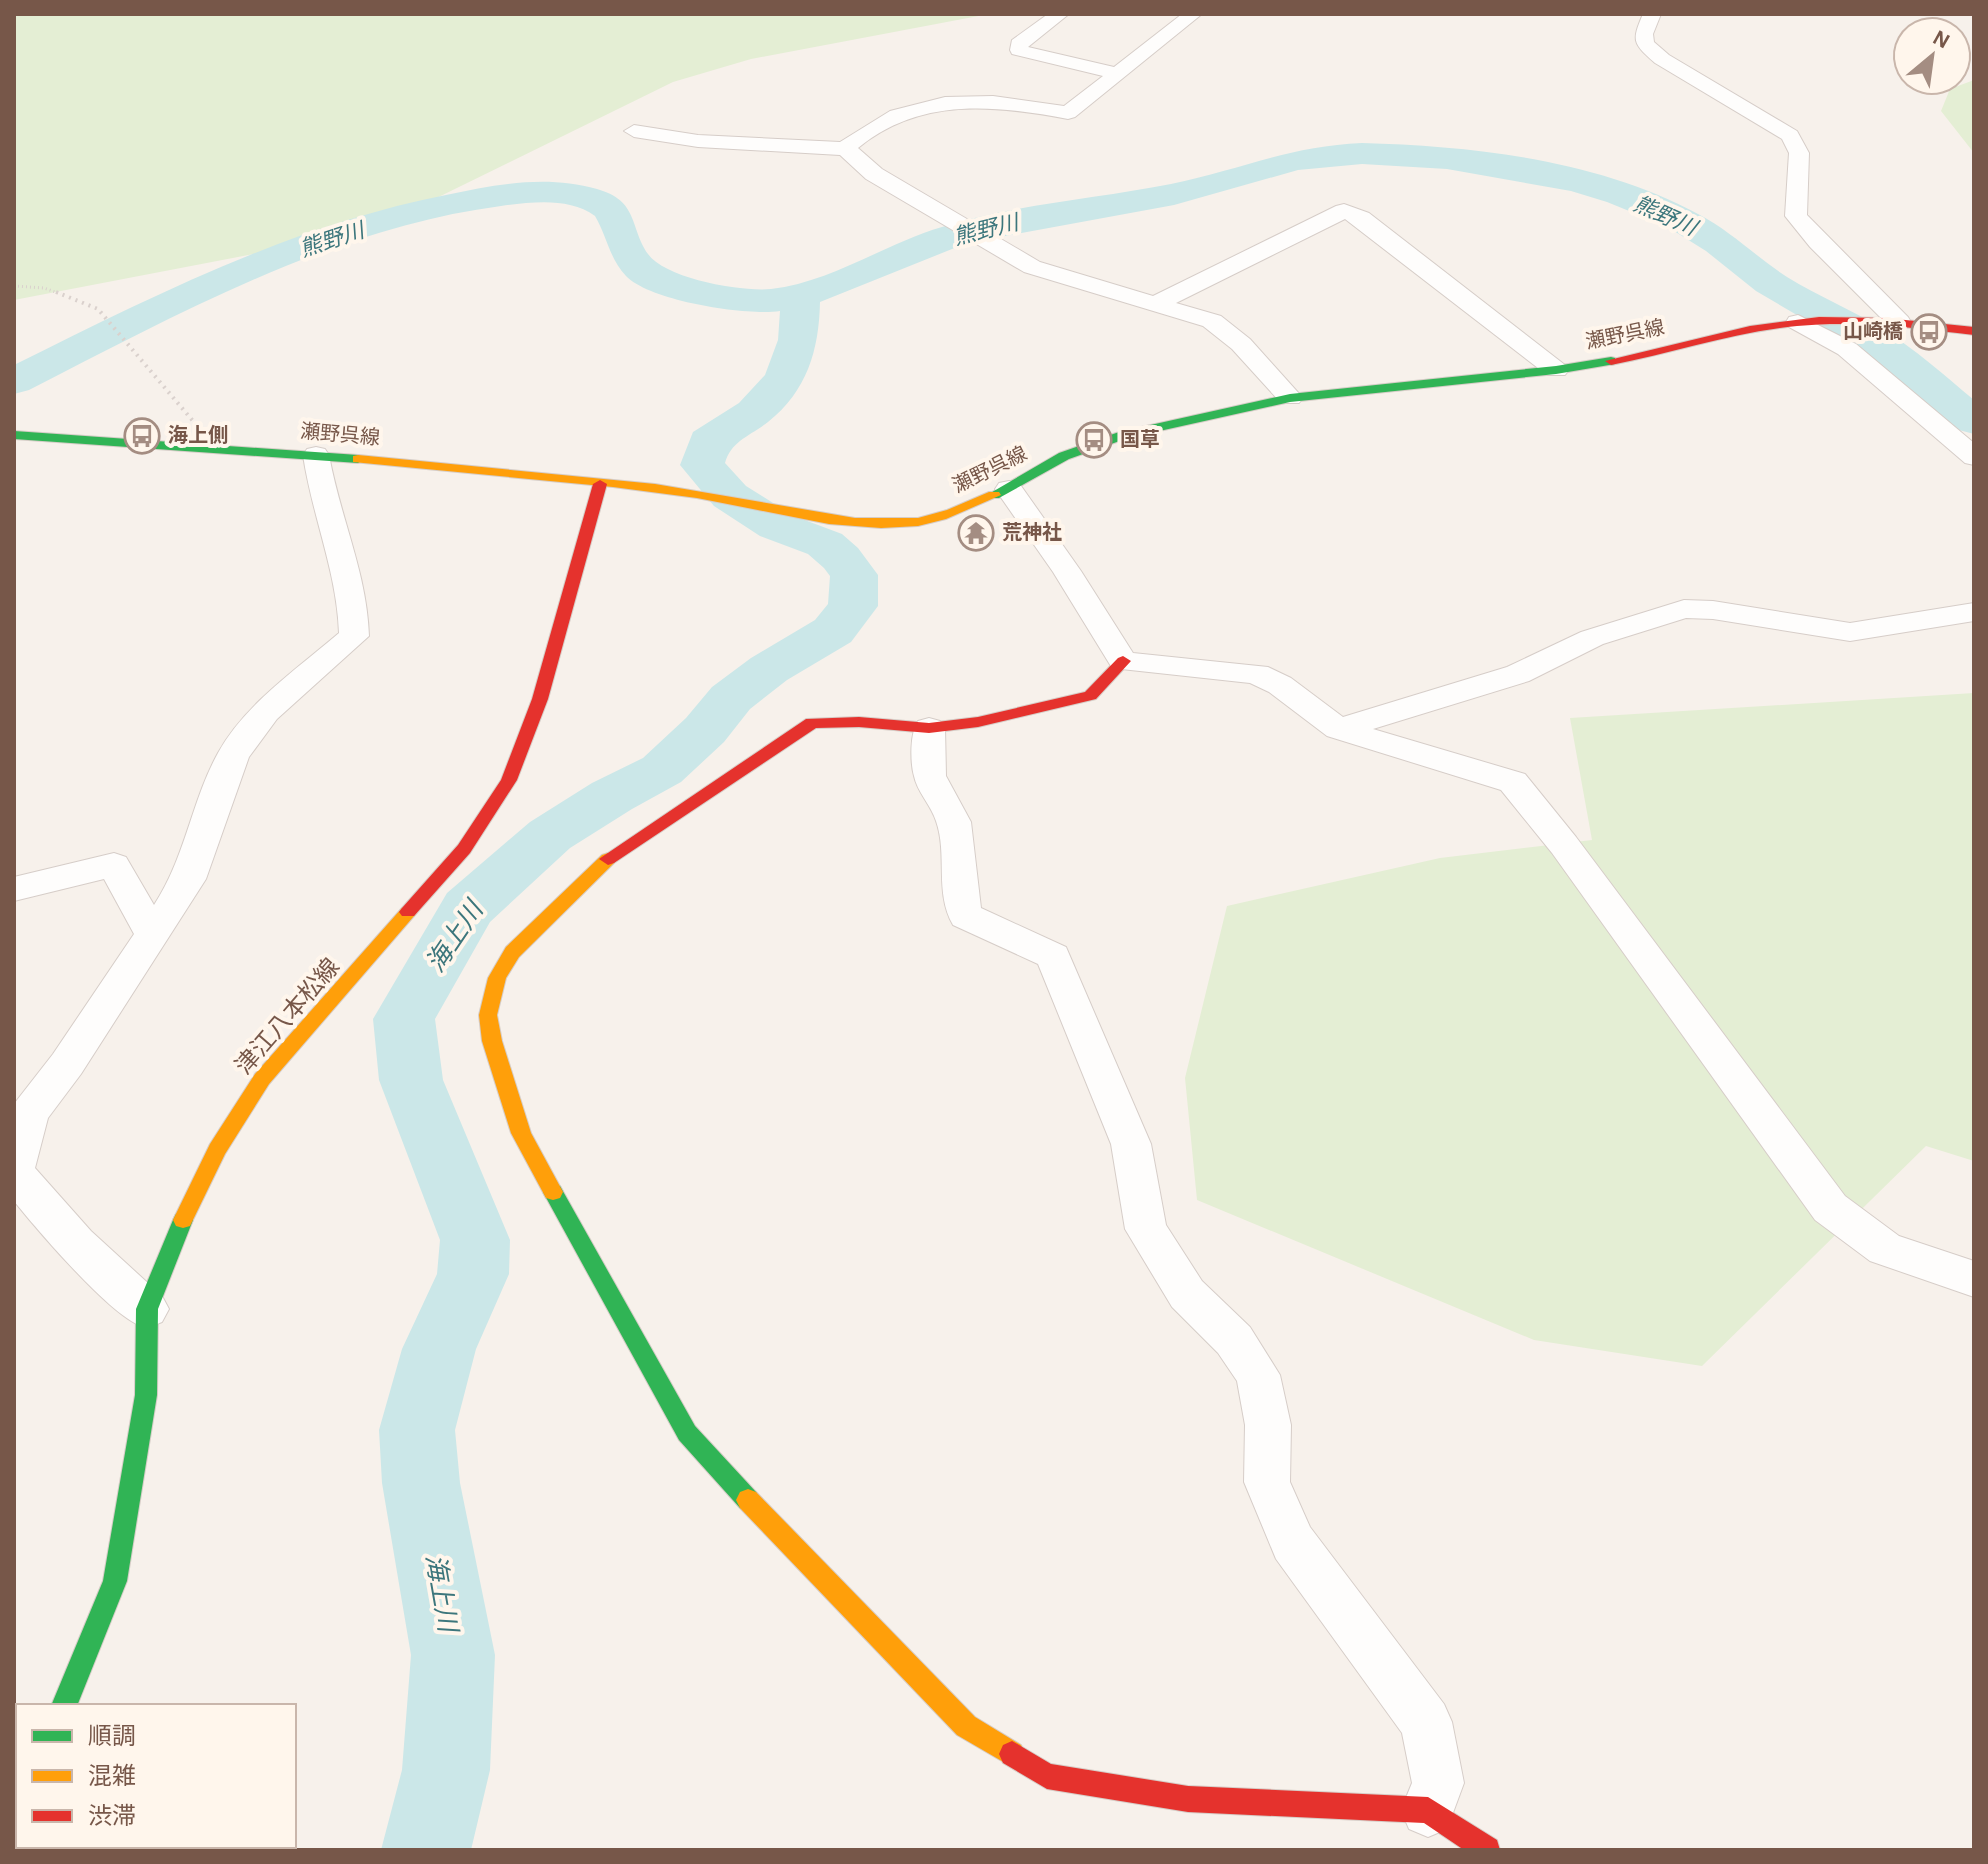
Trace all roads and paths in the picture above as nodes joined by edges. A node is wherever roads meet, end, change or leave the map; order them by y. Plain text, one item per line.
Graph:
1 (1060, 14) edge
2 (1193, 14) edge
3 (1652, 14) edge
4 (1120, 74) junction
5 (634, 131) dead end
6 (845, 149) junction
7 (14, 286) edge
8 (1157, 303) junction
9 (1806, 321) junction
10 (1899, 322) junction
11 (1974, 331) edge
12 (1556, 370) junction
13 (1290, 398) junction
14 (14, 435) edge
15 (213, 447) junction
16 (316, 455) junction
17 (1974, 457) edge
18 (600, 484) junction
19 (1009, 489) junction
20 (1974, 612) edge
21 (1123, 661) junction
22 (929, 728) junction
23 (1338, 729) junction
24 (14, 889) edge
25 (152, 934) junction
26 (1974, 1279) edge
27 (147, 1309) junction
28 (65, 1704) edge
29 (1428, 1810) junction
30 (1487, 1850) edge

1 - 4 street
2 - 4 street
3 - 10 street
4 - 6 street
5 - 6 street
6 - 8 street
7 - 15 path
8 - 12 street
8 - 13 street
9 - 10 main road, 瀬野呉線
9 - 12 main road, 瀬野呉線
9 - 17 street
10 - 11 main road, 瀬野呉線
12 - 13 main road, 瀬野呉線
13 - 19 main road, 瀬野呉線
14 - 15 main road, 瀬野呉線
15 - 16 main road, 瀬野呉線
16 - 18 main road, 瀬野呉線
16 - 25 street
18 - 19 main road, 瀬野呉線
18 - 27 main road, 津江八本松線
19 - 21 street
20 - 23 street
21 - 22 main road
21 - 23 street
22 - 29 street
22 - 29 main road
23 - 26 street
24 - 25 street
25 - 27 street
27 - 28 main road, 津江八本松線
29 - 30 main road

